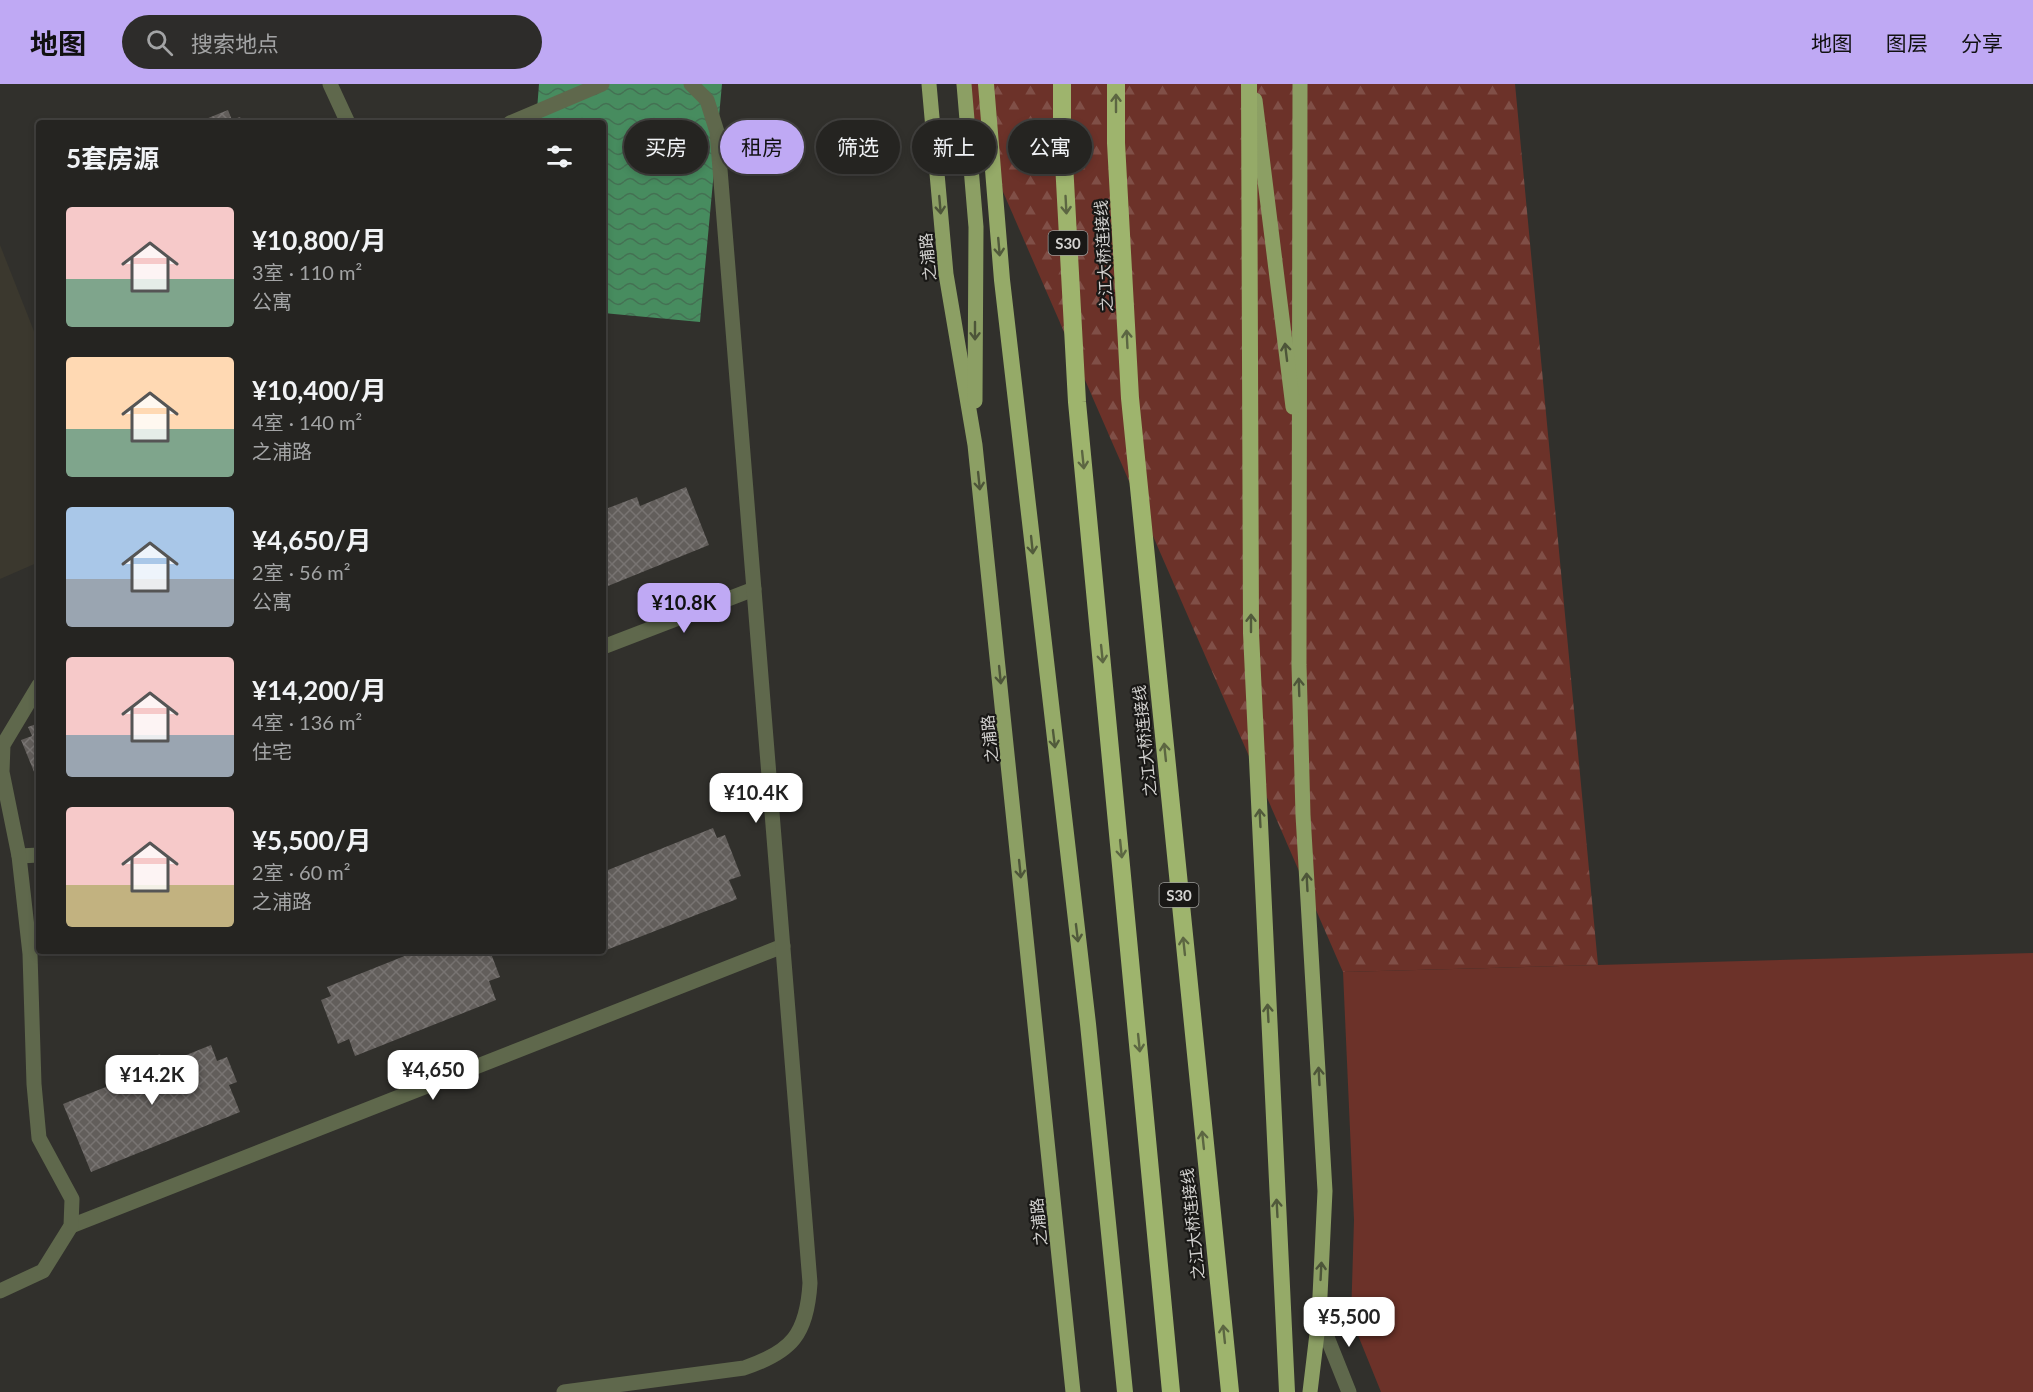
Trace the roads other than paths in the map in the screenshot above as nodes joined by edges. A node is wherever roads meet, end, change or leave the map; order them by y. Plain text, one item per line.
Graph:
1 (330, 84) edge
2 (602, 84) edge
3 (691, 84) edge
4 (929, 84) edge
5 (964, 84) edge
6 (986, 84) edge
7 (1062, 84) edge
8 (1116, 84) edge
9 (1251, 84) edge
10 (1300, 84) edge
11 (347, 120) edge
12 (517, 120) edge
13 (975, 445) junction
14 (1301, 473) junction
15 (754, 589) junction
16 (606, 646) edge
17 (36, 690) edge
18 (36, 855) edge
19 (19, 856) junction
20 (783, 946) junction
21 (70, 1226) junction
22 (0, 1291) edge
23 (1319, 1317) junction
24 (1071, 1367) junction
25 (564, 1392) edge
26 (1064, 1392) edge
27 (1072, 1392) edge
28 (1125, 1392) edge
29 (1171, 1392) edge
30 (1230, 1392) edge
31 (1287, 1392) edge
32 (1310, 1392) edge
33 (1349, 1392) edge

1 - 11 street
2 - 12 street
3 - 15 street
4 -> 13 main road, 之浦路
5 -> 13 main road
6 -> 28 highway
7 -> 29 highway, 之江大桥连接线 / S30
30 -> 8 highway, 之江大桥连接线 / S30
14 -> 9 main road
31 -> 9 highway
10 - 14 main road
13 -> 24 main road, 之浦路
23 -> 14 main road
15 - 16 street
15 - 20 street
17 - 19 street
18 - 19 street
19 - 21 street
20 - 21 street
20 - 25 street
21 - 22 street
23 - 32 main road
23 - 33 street
24 - 26 street
24 - 27 main road, 之浦路

